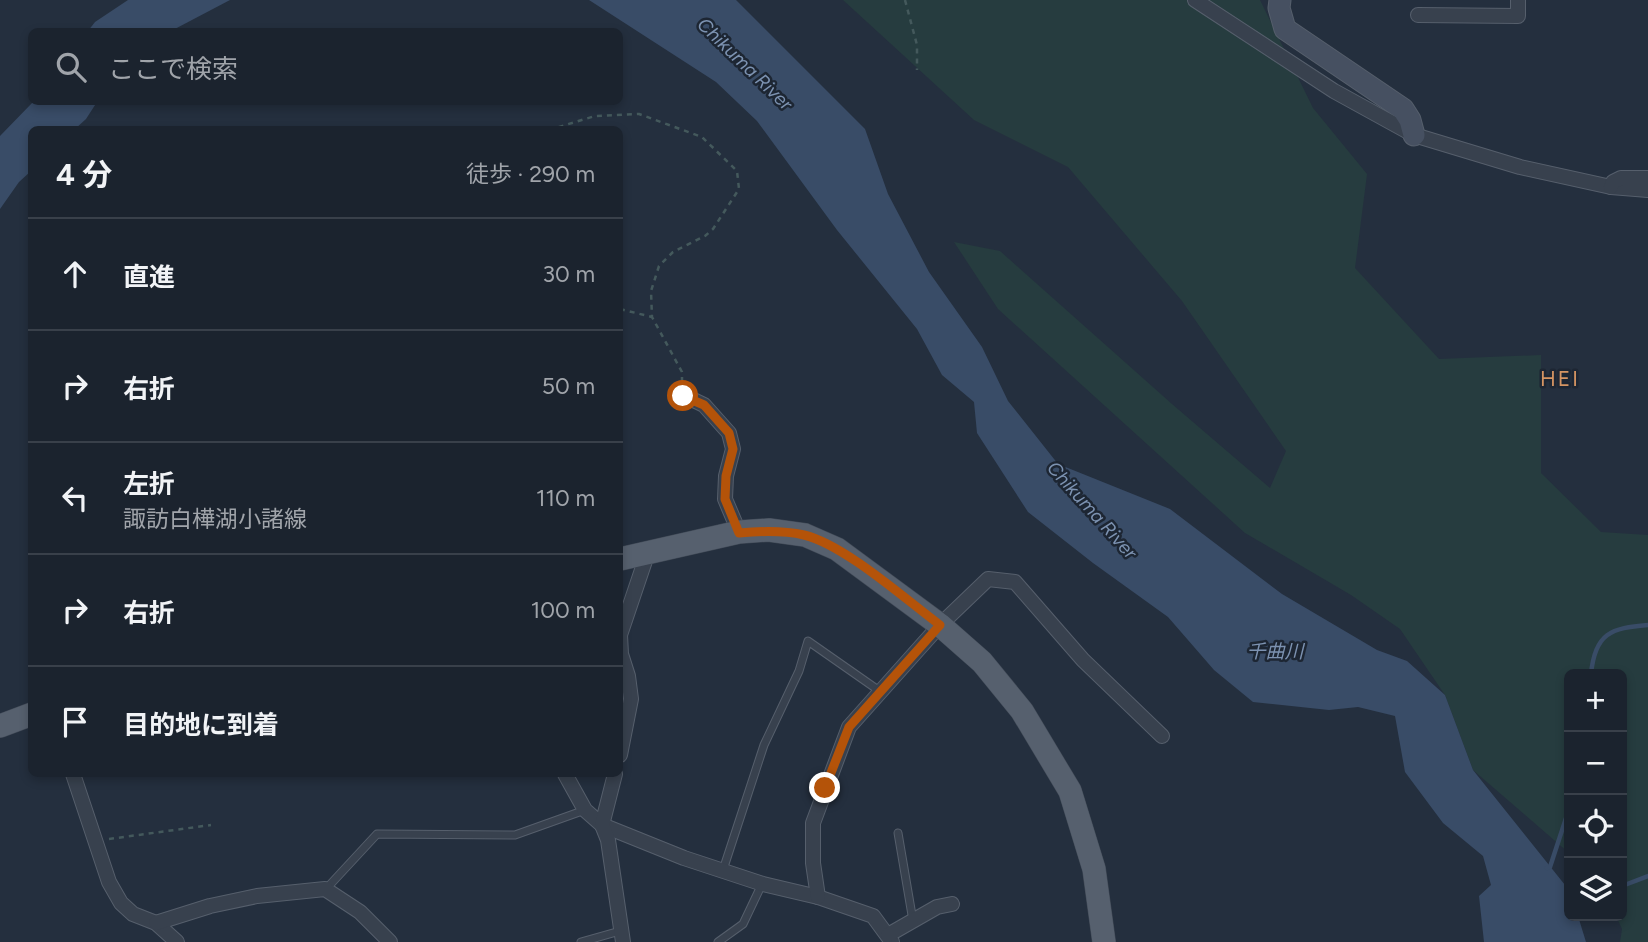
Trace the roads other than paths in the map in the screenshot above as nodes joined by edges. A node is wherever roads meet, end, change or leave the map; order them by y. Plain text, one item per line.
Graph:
1 (1195, 0) edge
2 (1280, 0) edge
3 (1518, 0) edge
4 (1418, 15) dead end
5 (1414, 135) junction
6 (1648, 178) edge
7 (1611, 187) junction
8 (1648, 190) edge
9 (683, 396) road end
10 (739, 533) junction
11 (648, 552) junction
12 (623, 558) edge
13 (940, 625) junction
14 (623, 626) edge
15 (623, 660) edge
16 (881, 692) junction
17 (28, 716) edge
18 (0, 726) edge
19 (1162, 736) dead end
20 (623, 740) edge
21 (75, 777) edge
22 (567, 777) edge
23 (614, 777) edge
24 (585, 810) junction
25 (602, 825) junction
26 (898, 833) dead end
27 (723, 870) junction
28 (763, 884) junction
29 (325, 889) junction
30 (818, 897) junction
31 (952, 904) dead end
32 (913, 921) junction
33 (156, 923) junction
34 (621, 936) edge
35 (890, 938) edge
36 (177, 942) edge
37 (390, 942) edge
38 (581, 942) edge
39 (718, 942) edge
40 (1104, 942) edge

1 - 5 street
2 - 5 street
3 - 4 street
5 - 7 street
6 - 7 street
7 - 8 street
9 - 10 street
10 - 11 main road
10 - 13 main road
11 - 12 main road
11 - 14 street
13 - 16 street
13 - 19 street
13 - 40 main road
15 - 20 street
16 - 27 lane
16 - 30 street
17 - 18 main road
21 - 33 street
22 - 24 street
23 - 25 street
24 - 25 street
24 - 29 lane
25 - 27 street
25 - 34 street
26 - 32 lane
27 - 28 street
28 - 30 street
28 - 39 lane
29 - 33 street
29 - 37 street
30 - 35 street
31 - 32 street
32 - 35 street
33 - 36 street
34 - 38 lane

